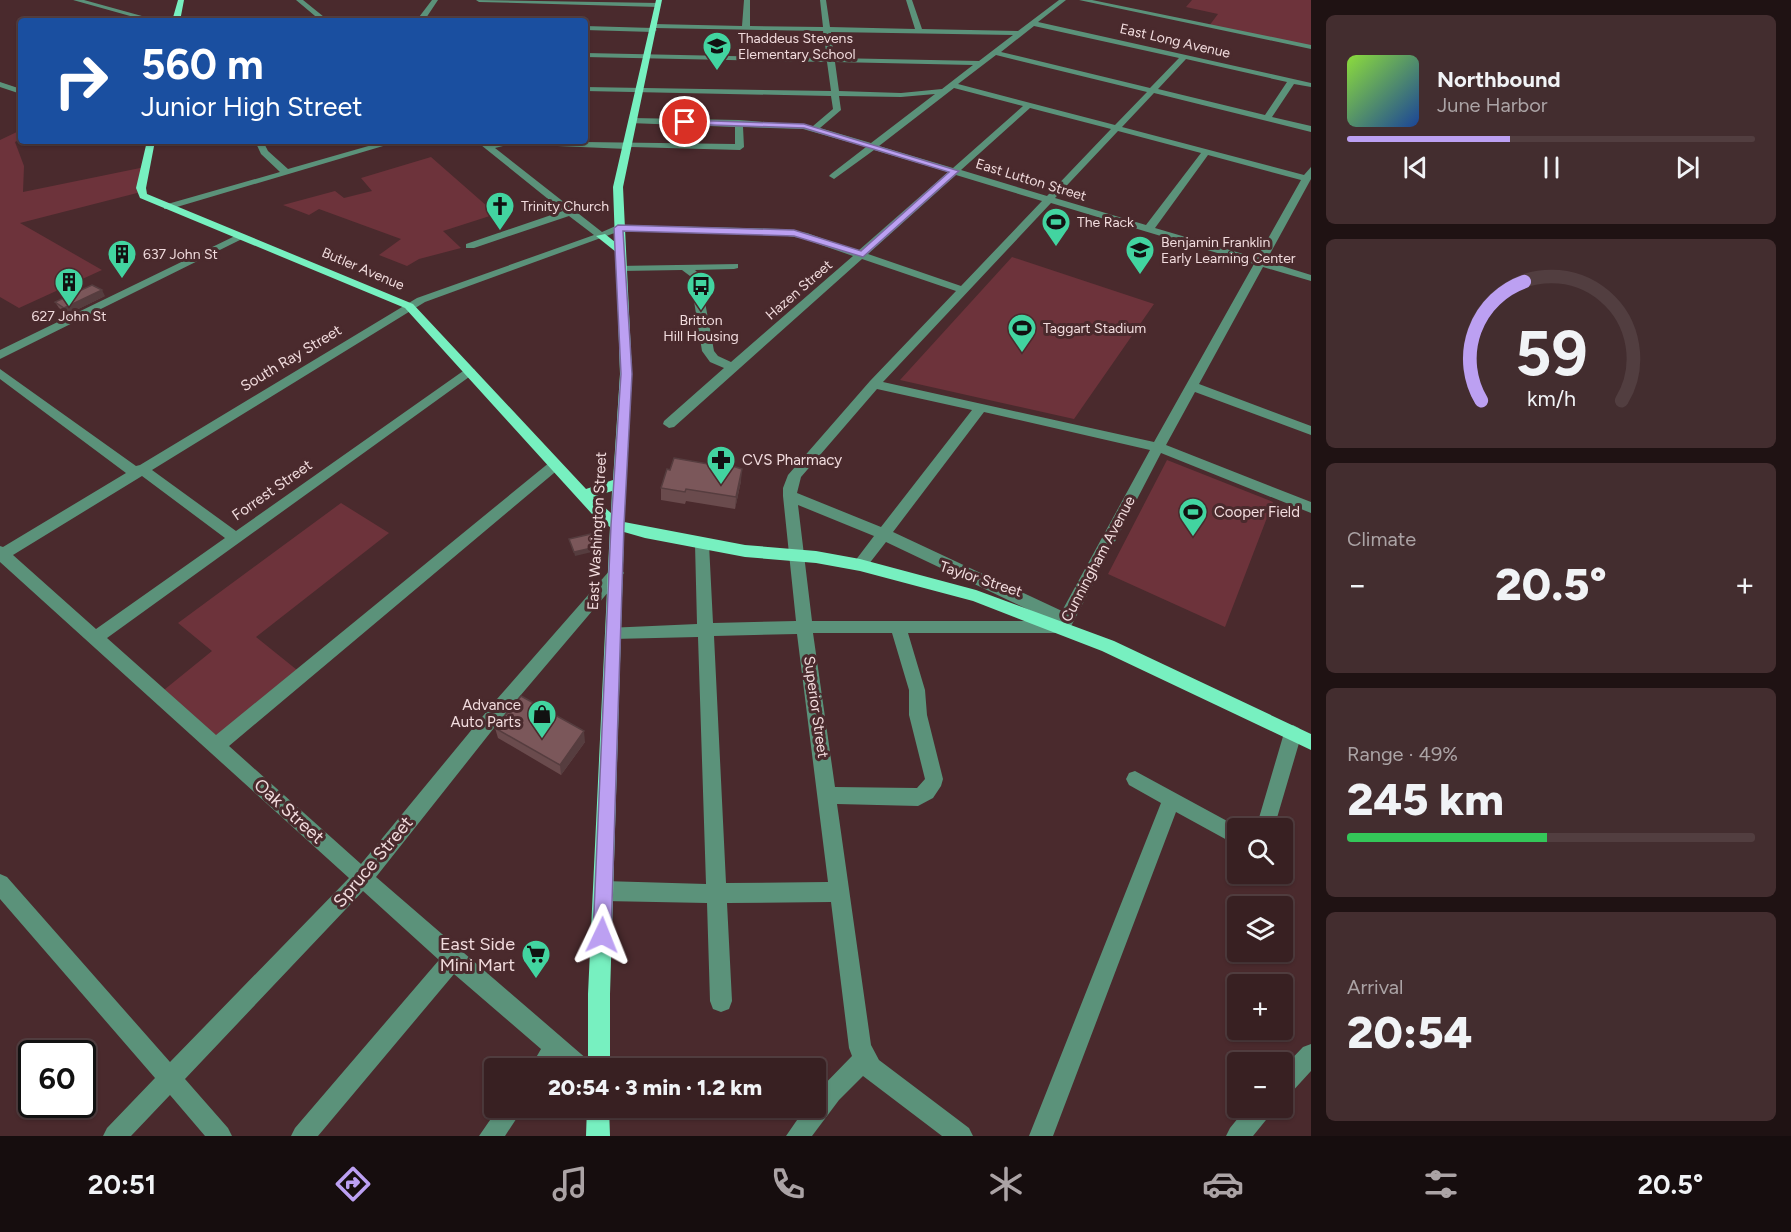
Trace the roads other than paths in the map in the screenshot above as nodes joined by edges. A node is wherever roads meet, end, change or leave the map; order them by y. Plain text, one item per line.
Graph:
1 (76, 0) edge
2 (181, 0) edge
3 (299, 0) edge
4 (435, 0) edge
5 (479, 0) edge
6 (747, 0) edge
7 (823, 0) edge
8 (909, 0) edge
9 (1063, 0) edge
10 (1082, 0) edge
11 (659, 2) edge
12 (1109, 2) edge
13 (133, 15) junction
14 (128, 18) edge
15 (144, 18) edge
16 (177, 18) edge
17 (321, 18) edge
18 (422, 18) edge
19 (1032, 23) junction
20 (588, 28) edge
21 (653, 28) junction
22 (746, 28) junction
23 (826, 29) junction
24 (919, 31) junction
25 (1019, 33) junction
26 (1311, 47) edge
27 (993, 52) junction
28 (588, 55) edge
29 (647, 57) junction
30 (1184, 57) junction
31 (830, 60) junction
32 (979, 63) junction
33 (1292, 81) junction
34 (0, 84) edge
35 (1311, 86) edge
36 (948, 88) junction
37 (588, 89) edge
38 (1151, 90) junction
39 (18, 91) edge
40 (639, 91) junction
41 (835, 95) junction
42 (1029, 105) junction
43 (1267, 118) junction
44 (632, 121) junction
45 (739, 123) junction
46 (1115, 128) junction
47 (814, 129) junction
48 (1311, 129) edge
49 (149, 144) edge
50 (260, 144) edge
51 (385, 144) edge
52 (484, 144) edge
53 (588, 144) edge
54 (627, 145) junction
55 (873, 146) junction
56 (1206, 152) junction
57 (955, 171) junction
58 (286, 172) junction
59 (834, 176) dead end
60 (1308, 181) edge
61 (1047, 199) junction
62 (167, 207) junction
63 (571, 212) junction
64 (618, 228) junction
65 (1149, 230) junction
66 (601, 236) junction
67 (241, 237) junction
68 (470, 246) dead end
69 (620, 250) junction
70 (863, 254) junction
71 (1260, 262) junction
72 (734, 266) dead end
73 (621, 268) junction
74 (686, 268) junction
75 (1311, 278) edge
76 (963, 290) junction
77 (409, 306) junction
78 (0, 356) edge
79 (733, 368) junction
80 (470, 372) junction
81 (0, 373) edge
82 (874, 384) junction
83 (1191, 386) junction
84 (981, 407) junction
85 (669, 424) dead end
86 (1311, 431) edge
87 (1158, 447) junction
88 (555, 465) junction
89 (139, 471) junction
90 (620, 483) junction
91 (584, 495) junction
92 (790, 496) junction
93 (1311, 508) edge
94 (617, 525) junction
95 (885, 535) junction
96 (234, 537) junction
97 (702, 544) junction
98 (1, 554) edge
99 (795, 555) junction
100 (860, 565) junction
101 (616, 573) junction
102 (1064, 623) junction
103 (899, 626) junction
104 (805, 627) junction
105 (707, 629) junction
106 (613, 633) junction
107 (95, 638) junction
108 (1293, 733) junction
109 (1311, 742) edge
110 (217, 745) junction
111 (1135, 779) dead end
112 (827, 795) junction
113 (1171, 800) junction
114 (1268, 818) edge
115 (1227, 831) edge
116 (363, 878) junction
117 (0, 884) edge
118 (604, 891) junction
119 (839, 892) junction
120 (718, 894) junction
121 (453, 959) junction
122 (722, 1001) dead end
123 (556, 1047) junction
124 (1311, 1055) edge
125 (548, 1058) edge
126 (569, 1058) edge
127 (598, 1058) edge
128 (865, 1059) junction
129 (1293, 1074) edge
130 (170, 1079) junction
131 (505, 1118) edge
132 (598, 1118) edge
133 (1253, 1118) edge
134 (115, 1136) edge
135 (220, 1136) edge
136 (303, 1136) edge
137 (491, 1136) edge
138 (598, 1136) edge
139 (798, 1136) edge
140 (961, 1136) edge
141 (1041, 1136) edge
142 (1238, 1136) edge

1 - 13 street
2 - 16 main road
3 - 17 street
4 - 18 street
5 - 11 street
6 - 22 street
7 - 23 street
8 - 24 street
9 - 19 street
10 - 12 street
11 - 21 main road, East Washington Street
12 - 26 street
13 - 14 street
13 - 15 street
19 - 25 street
19 - 30 street, East Long Avenue
20 - 21 street
21 - 22 street
21 - 29 main road, East Washington Street
22 - 23 street
23 - 24 street
23 - 31 street
24 - 25 street
25 - 27 street
27 - 32 street
27 - 38 street
28 - 29 street
29 - 31 street
29 - 40 main road, East Washington Street
30 - 33 street, East Long Avenue
30 - 38 street, Superior Street
31 - 32 street
31 - 41 street
32 - 36 street
33 - 35 street, East Long Avenue
33 - 43 street
34 - 39 street
36 - 41 street
36 - 42 street
36 - 55 street
37 - 40 street
38 - 43 street
38 - 46 street, Superior Street
40 - 41 street
40 - 44 main road, East Washington Street
41 - 47 street
42 - 46 street
42 - 57 street, Hazen Street
43 - 48 street
44 - 45 street, East Lutton Street
44 - 54 main road, East Washington Street
45 - 47 street, East Lutton Street
45 - 54 street
46 - 56 street
46 - 61 street, Superior Street
47 - 55 street, East Lutton Street
49 - 62 main road, Butler Avenue
50 - 58 street
51 - 58 street
52 - 63 street
53 - 54 street
54 - 64 main road, East Washington Street
55 - 57 street, East Lutton Street
55 - 59 street
56 - 60 street
56 - 65 street
57 - 61 street, East Lutton Street
57 - 70 street, Hazen Street
58 - 62 street
60 - 71 street, Cunningham Avenue
61 - 65 street, East Lutton Street
61 - 76 street, Superior Street
62 - 67 main road, Butler Avenue
63 - 66 street
63 - 68 street
64 - 66 street, South Ray Street
64 - 69 main road, East Washington Street
64 - 70 street
65 - 71 street, East Lutton Street
66 - 69 main road
66 - 77 street, South Ray Street
67 - 77 main road, Butler Avenue
67 - 78 street
69 - 73 main road, East Washington Street
70 - 76 street
70 - 79 street, Hazen Street
71 - 75 street, East Lutton Street
71 - 83 street, Cunningham Avenue
72 - 74 street
73 - 74 street
73 - 90 main road, East Washington Street
74 - 79 street
76 - 82 street, Superior Street
77 - 80 main road, Butler Avenue
77 - 89 street, South Ray Street
79 - 85 street, Hazen Street
80 - 88 main road, Butler Avenue
80 - 96 street, Forrest Street
81 - 89 street
82 - 84 street
82 - 92 street, Superior Street
83 - 86 street
83 - 87 street, Cunningham Avenue
84 - 87 street
84 - 95 street
87 - 93 street
87 - 102 street, Cunningham Avenue
88 - 91 main road, Butler Avenue
88 - 110 street
89 - 96 street
89 - 98 street, South Ray Street
90 - 91 main road
90 - 94 main road, East Washington Street
91 - 94 main road, Butler Avenue
92 - 95 street, Taylor Street
92 - 99 street, Superior Street
94 - 97 main road, Taylor Street
94 - 101 main road, East Washington Street
95 - 100 street
95 - 102 street, Taylor Street
96 - 107 street, Forrest Street
97 - 99 main road, Taylor Street
97 - 105 street
98 - 107 street, Oak Street
99 - 100 main road, Taylor Street
99 - 104 street, Superior Street
100 - 102 main road, Taylor Street
101 - 106 main road, East Washington Street
101 - 116 street, Spruce Street
102 - 103 street, Cunningham Avenue
102 - 108 main road, Taylor Street
103 - 104 street, Cunningham Avenue
103 - 112 street
104 - 105 street, Cunningham Avenue
104 - 112 street, Superior Street
105 - 106 street, Cunningham Avenue
105 - 120 street
106 - 118 main road, East Washington Street
107 - 110 street, Oak Street
108 - 109 main road, Taylor Street
108 - 114 street
110 - 116 street, Oak Street
111 - 113 street
112 - 119 street, Superior Street
113 - 115 street
113 - 141 street
116 - 121 street, Oak Street
116 - 130 street, Spruce Street
117 - 130 street
118 - 120 street
118 - 127 main road, East Washington Street
119 - 120 street
119 - 128 street, Superior Street
120 - 122 street
121 - 123 street, Oak Street
121 - 136 street
123 - 125 street
123 - 126 street, Oak Street
124 - 129 street
128 - 139 street
128 - 140 street
130 - 134 street, Spruce Street
130 - 135 street
131 - 137 street
132 - 138 main road
133 - 142 street

